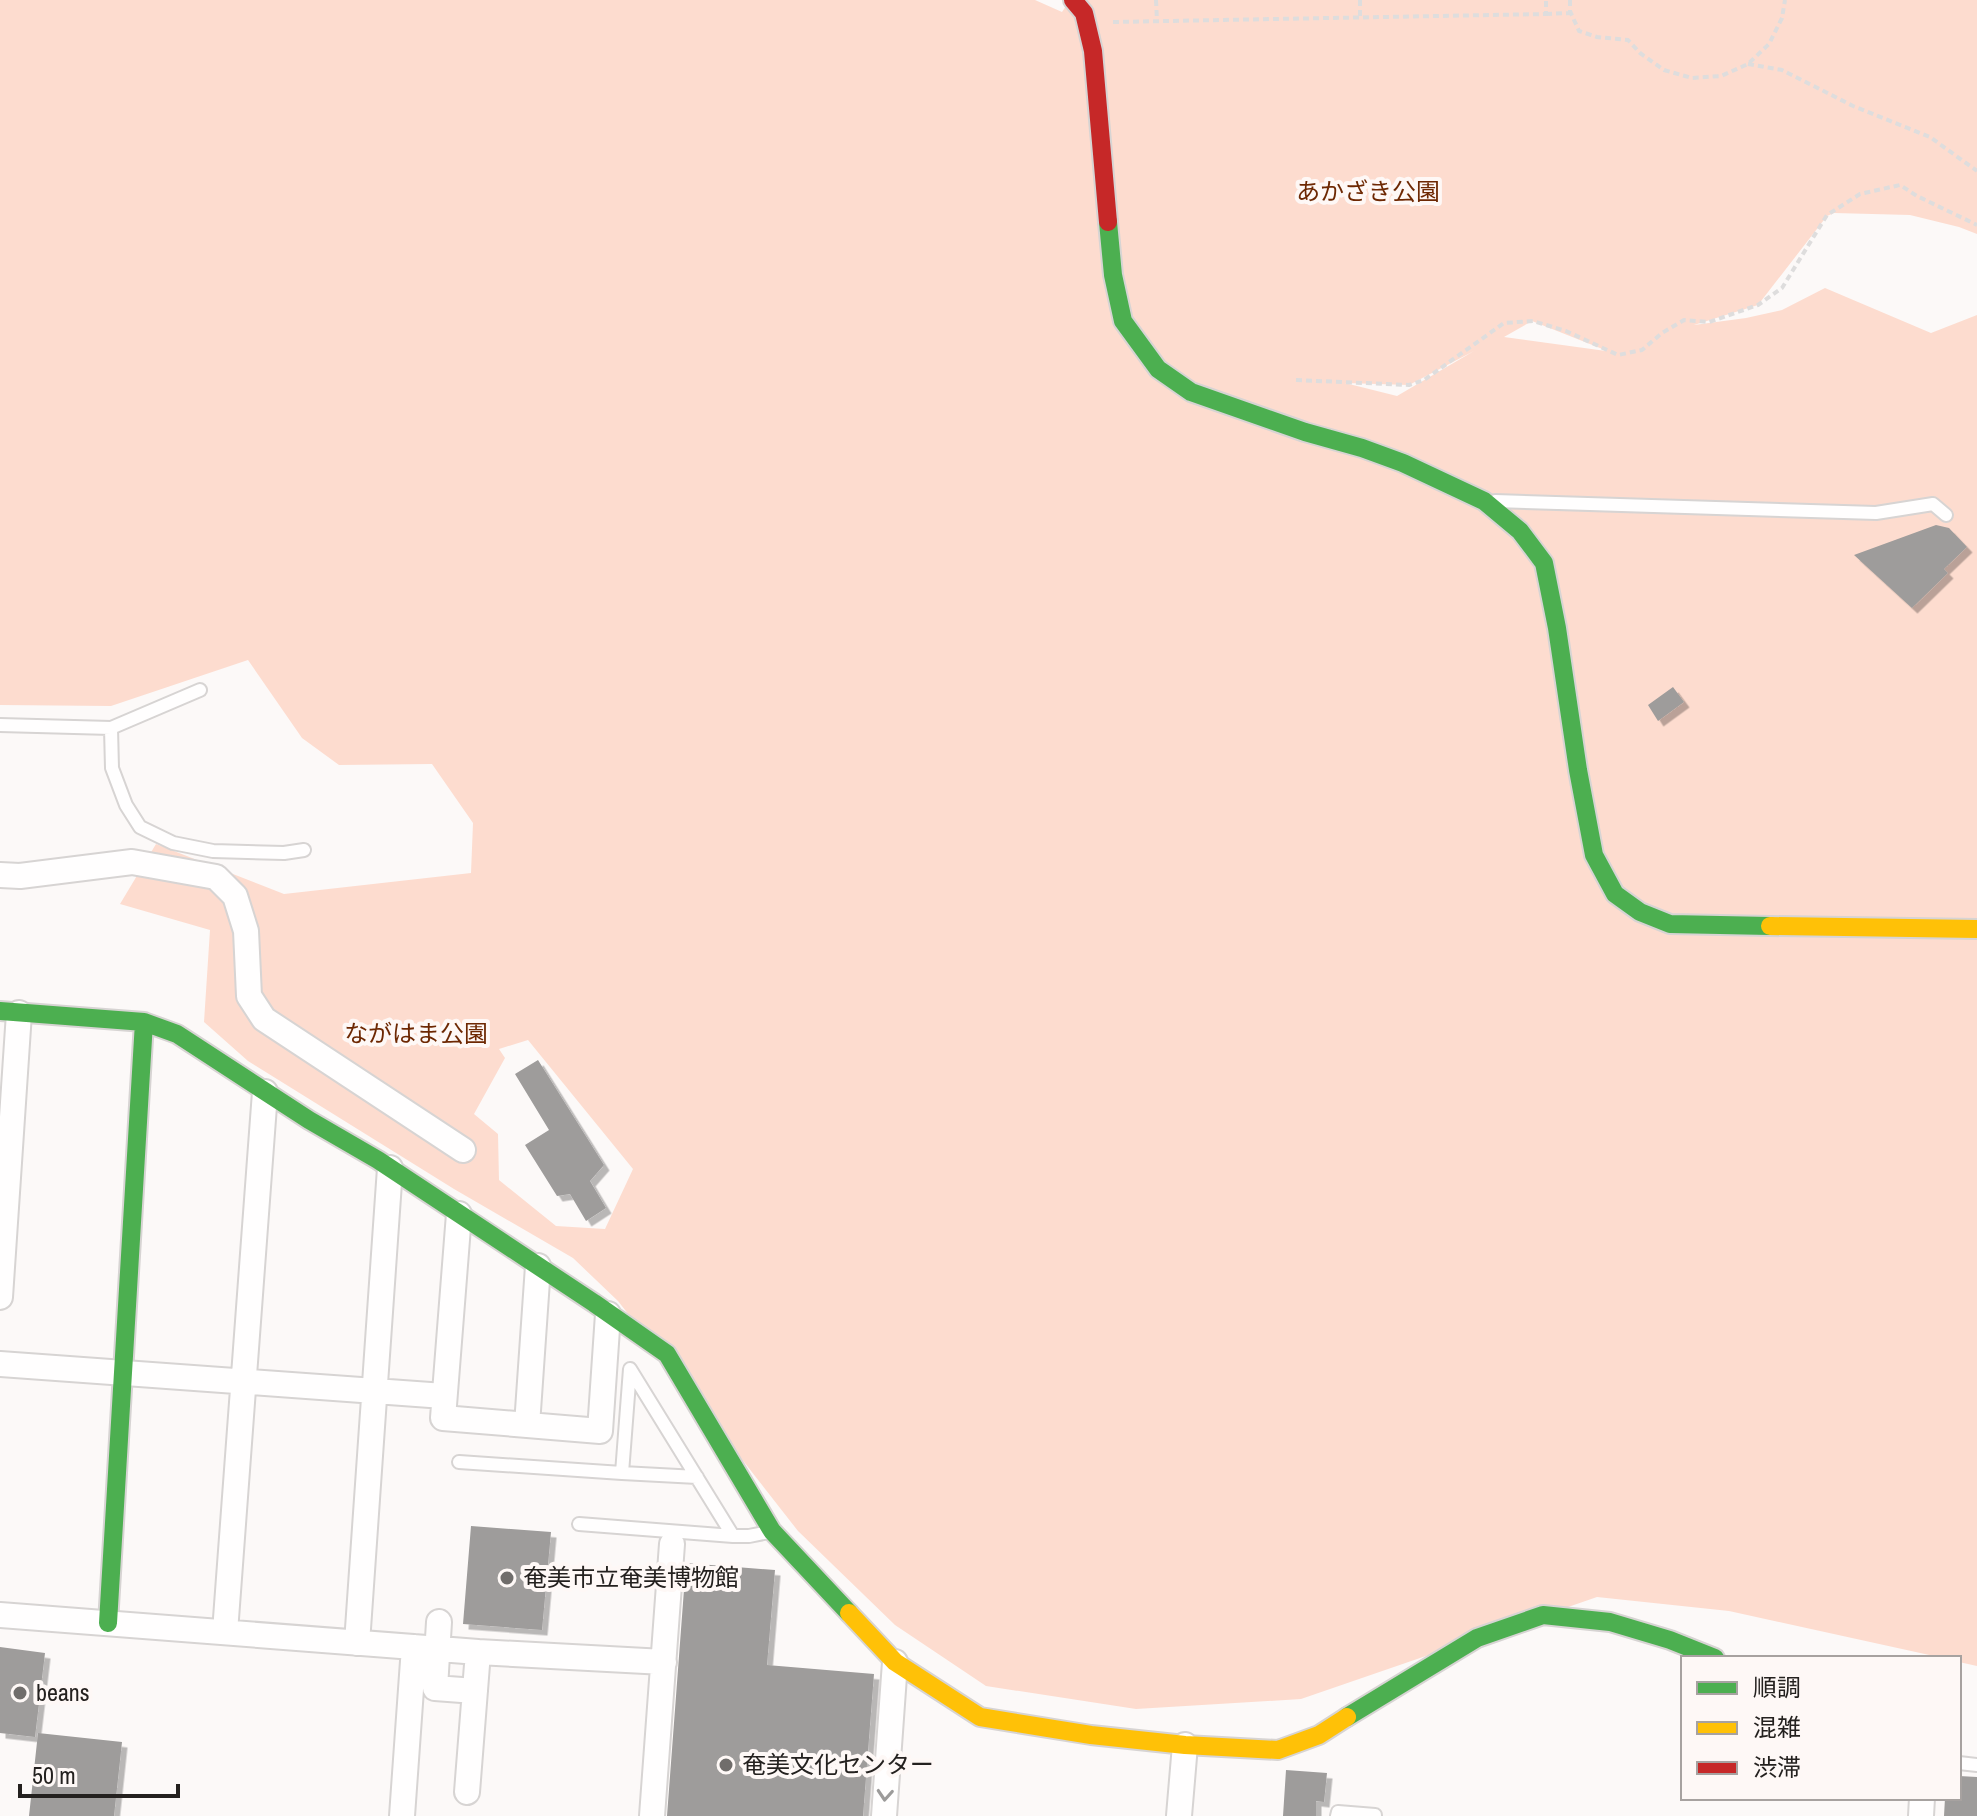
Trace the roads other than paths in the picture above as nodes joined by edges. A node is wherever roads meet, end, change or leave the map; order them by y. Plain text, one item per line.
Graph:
1 (1079, 6) edge
2 (1484, 501) junction
3 (1946, 515) dead end
4 (200, 690) dead end
5 (0, 725) edge
6 (111, 728) junction
7 (304, 850) dead end
8 (0, 875) edge
9 (1977, 929) edge
10 (10, 1012) edge
11 (144, 1022) junction
12 (265, 1092) junction
13 (463, 1150) dead end
14 (390, 1168) junction
15 (459, 1214) junction
16 (538, 1266) junction
17 (0, 1297) edge
18 (608, 1314) junction
19 (0, 1364) edge
20 (124, 1373) junction
21 (243, 1382) junction
22 (374, 1390) junction
23 (444, 1396) junction
24 (527, 1425) junction
25 (459, 1462) dead end
26 (622, 1473) junction
27 (697, 1477) junction
28 (579, 1524) dead end
29 (772, 1531) junction
30 (733, 1536) junction
31 (672, 1544) dead end
32 (0, 1615) edge
33 (439, 1622) dead end
34 (108, 1623) junction
35 (225, 1632) junction
36 (357, 1643) junction
37 (414, 1647) junction
38 (439, 1648) junction
39 (478, 1652) junction
40 (1710, 1656) edge
41 (664, 1662) junction
42 (895, 1662) junction
43 (475, 1691) junction
44 (1185, 1745) junction
45 (467, 1792) dead end
46 (1375, 1815) edge
47 (402, 1816) edge
48 (652, 1816) edge
49 (884, 1816) edge
50 (1179, 1816) edge
51 (1337, 1816) edge

1 - 2 street
2 - 3 lane
2 - 9 street
4 - 6 lane
5 - 6 lane
6 - 7 lane
8 - 13 street
10 - 11 street
10 - 17 street
11 - 12 street
11 - 20 street
12 - 14 street
12 - 21 street
14 - 15 street
14 - 22 street
15 - 16 street
15 - 23 street
16 - 18 street
16 - 24 street
18 - 24 street
18 - 29 street
19 - 20 street
20 - 21 street
20 - 34 street
21 - 22 street
21 - 35 street
22 - 23 street
22 - 36 street
23 - 24 street
25 - 26 lane
26 - 27 lane
26 - 27 lane
27 - 30 lane
28 - 30 lane
29 - 30 lane
29 - 42 street
31 - 41 street
32 - 34 street
33 - 38 street
34 - 35 street
35 - 36 street
36 - 37 street
37 - 38 street
37 - 47 street
38 - 39 street
38 - 43 street
39 - 41 street
39 - 43 street
40 - 44 street
41 - 48 street
42 - 44 street
42 -> 49 street
43 - 45 street
44 - 50 street
46 - 51 lane

